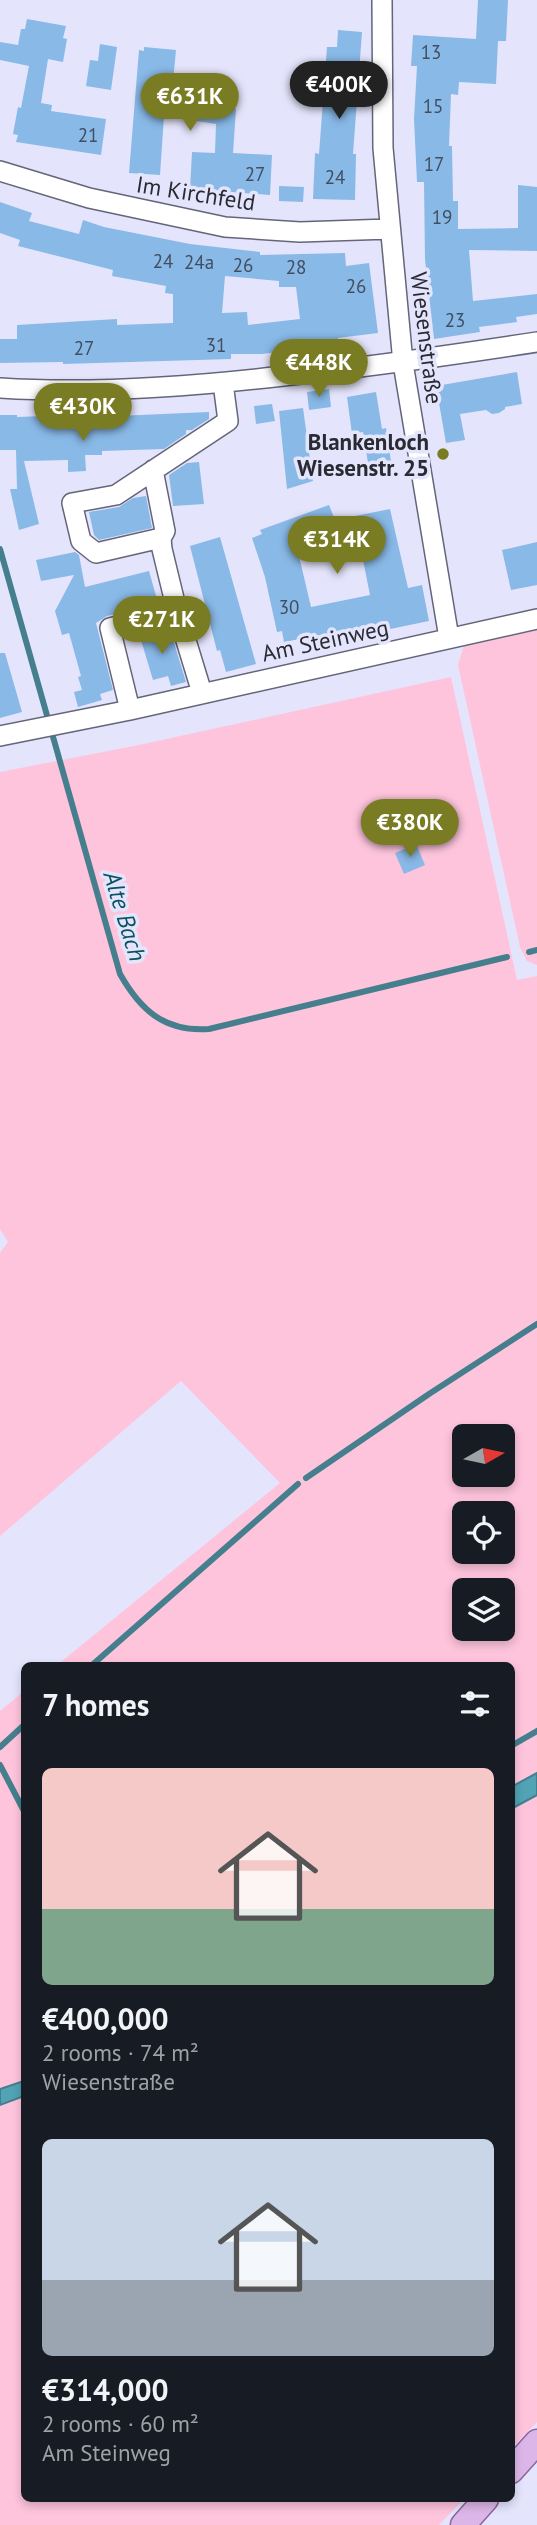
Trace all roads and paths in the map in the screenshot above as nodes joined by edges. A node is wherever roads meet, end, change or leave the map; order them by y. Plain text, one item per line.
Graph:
1 (382, 0) edge
2 (0, 172) edge
3 (389, 229) junction
4 (537, 342) edge
5 (403, 363) junction
6 (223, 383) junction
7 (0, 388) edge
8 (153, 470) junction
9 (161, 544) junction
10 (177, 611) junction
11 (537, 619) edge
12 (450, 638) junction
13 (202, 693) junction
14 (130, 710) junction
15 (0, 736) edge
16 (537, 2442) edge
17 (515, 2467) edge
18 (483, 2502) edge
19 (463, 2525) edge

1 - 3 street, Wiesenstraße
2 - 3 street, Im Kirchfeld
3 - 5 street, Wiesenstraße
4 - 5 street
5 - 6 street
5 - 12 street, Wiesenstraße
6 - 7 street
6 - 8 street
8 - 9 street
8 - 9 street
9 - 10 street
10 - 13 street
10 - 14 street
11 - 12 street, Am Steinweg
12 - 13 street, Am Steinweg
13 - 14 street, Am Steinweg
14 - 15 street, Am Steinweg
16 - 17 main road
18 - 19 main road

